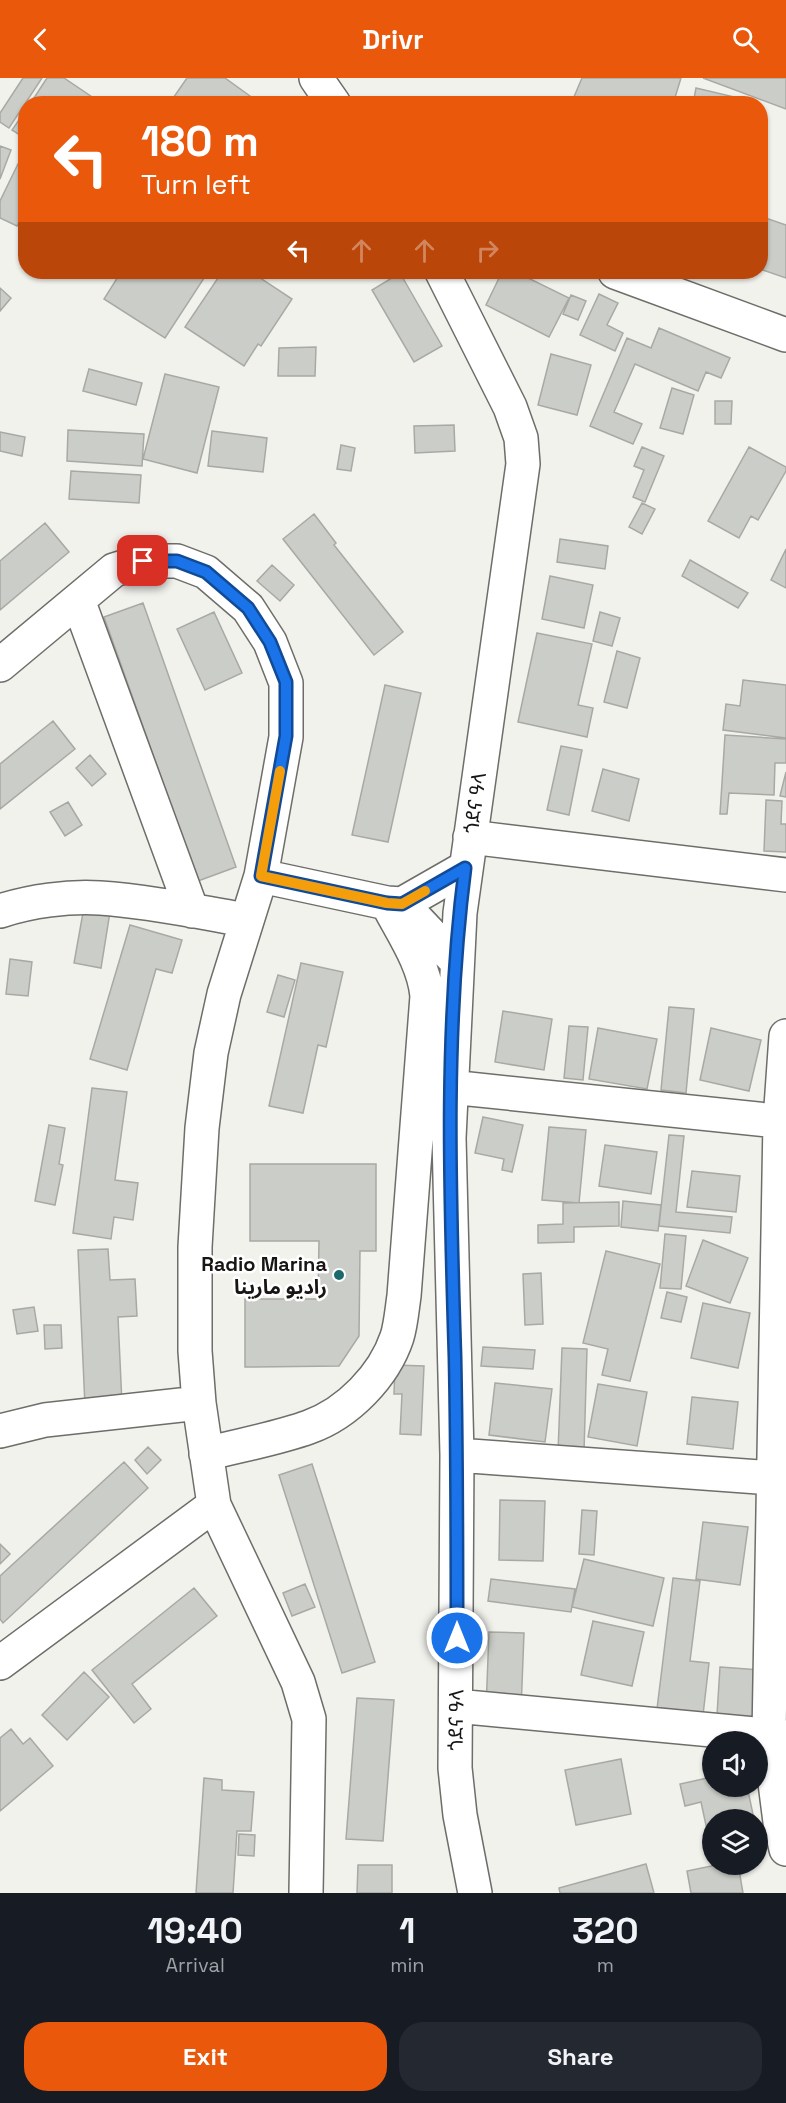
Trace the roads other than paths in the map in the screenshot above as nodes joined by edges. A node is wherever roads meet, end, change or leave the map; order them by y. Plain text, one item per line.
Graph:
1 (316, 78) edge
2 (328, 96) edge
3 (446, 279) edge
4 (634, 279) edge
5 (786, 335) edge
6 (78, 600) junction
7 (0, 665) edge
8 (468, 853) junction
9 (786, 875) edge
10 (261, 876) junction
11 (394, 904) junction
12 (0, 911) edge
13 (192, 911) junction
14 (246, 920) junction
15 (456, 961) junction
16 (786, 1036) edge
17 (450, 1087) junction
18 (783, 1122) edge
19 (781, 1301) edge
20 (199, 1403) junction
21 (0, 1431) edge
22 (206, 1454) junction
23 (457, 1455) junction
24 (780, 1479) edge
25 (214, 1505) junction
26 (0, 1663) edge
27 (456, 1706) junction
28 (777, 1737) edge
29 (786, 1849) edge
30 (306, 1893) edge
31 (475, 1893) edge

1 - 2 street
3 - 8 street, ጎደና ዓላ
4 - 5 street
6 - 7 street
6 - 10 street
6 - 13 street
8 - 9 street
8 - 11 street
8 - 15 street, ጎደና ዓላ
10 - 11 street
10 - 14 street
11 - 15 street
11 - 22 street
12 - 13 street
13 - 14 street
14 - 20 street
15 - 17 street, ጎደና ዓላ
16 - 18 street
17 - 18 street
17 - 23 street, ጎደና ዓላ
18 - 19 street
19 - 24 street
20 - 21 street
20 - 22 street
22 - 25 street
23 - 24 street
23 - 27 street, ጎደና ዓላ
24 - 28 street
25 - 26 street
25 - 30 street
27 - 28 street
27 - 31 street, ጎደና ዓላ
28 - 29 street

